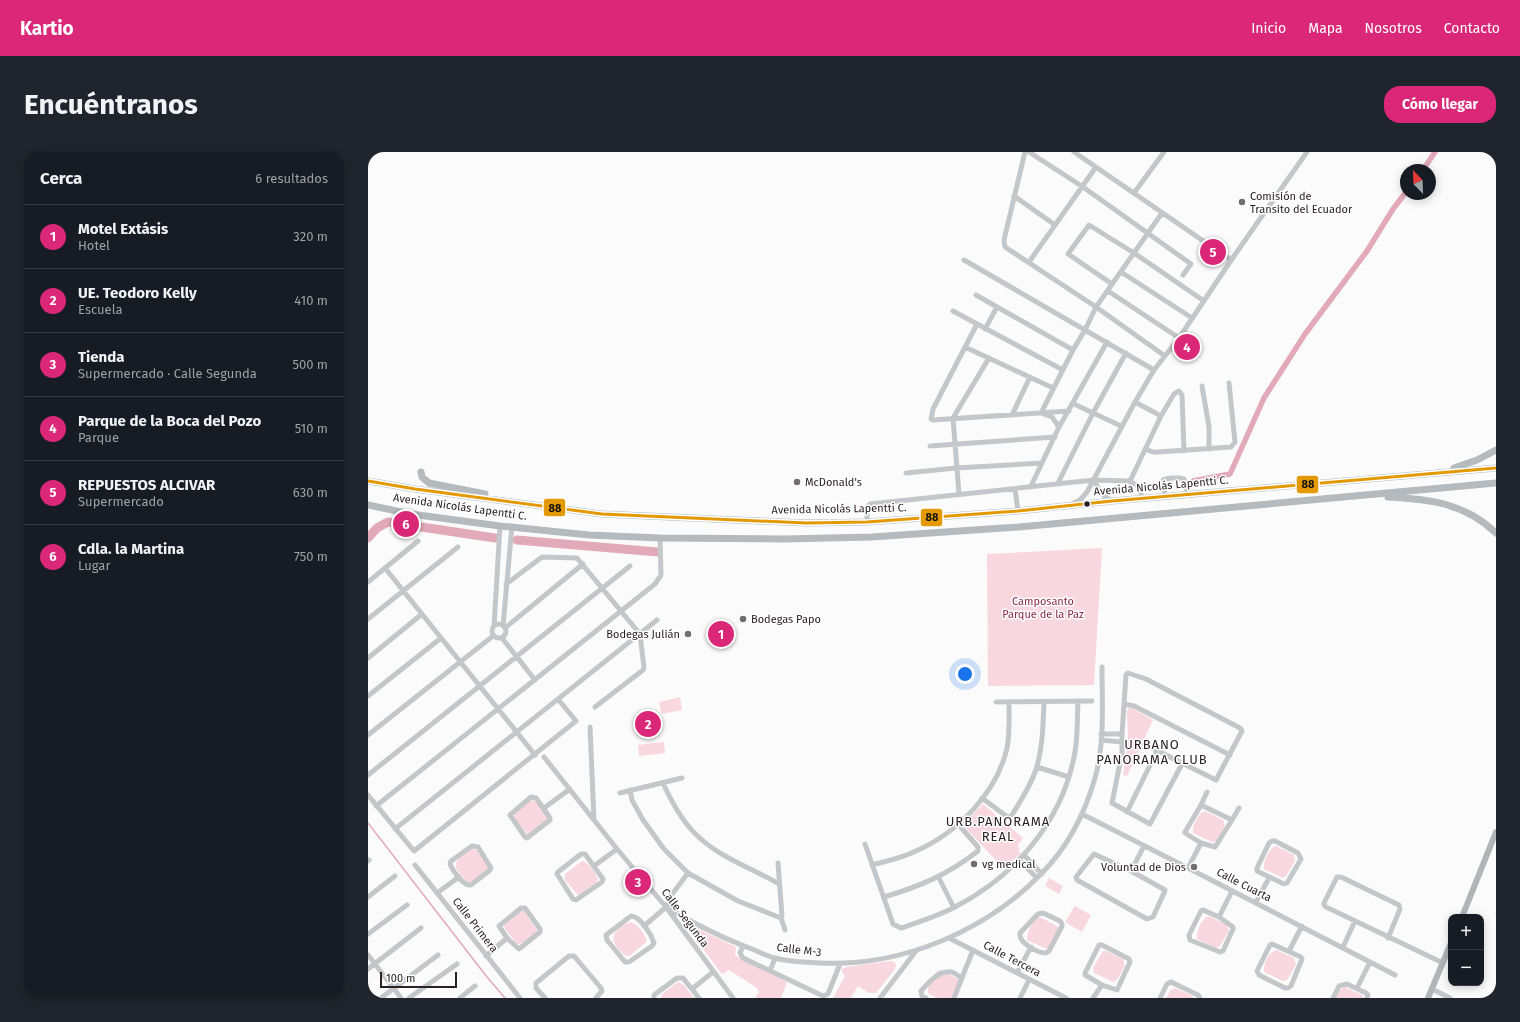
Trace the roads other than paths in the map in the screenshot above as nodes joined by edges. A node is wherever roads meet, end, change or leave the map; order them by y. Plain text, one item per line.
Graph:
1 (1025, 152) edge
2 (1029, 152) edge
3 (1074, 152) edge
4 (1164, 152) edge
5 (1307, 152) edge
6 (1096, 167) junction
7 (1082, 187) junction
8 (1134, 193) junction
9 (1014, 196) junction
10 (1162, 212) junction
11 (1055, 225) junction
12 (1147, 234) junction
13 (1134, 253) junction
14 (964, 260) dead end
15 (1231, 260) junction
16 (1030, 262) junction
17 (1121, 272) junction
18 (1183, 275) dead end
19 (1112, 284) junction
20 (1108, 291) junction
21 (976, 295) dead end
22 (1204, 301) junction
23 (997, 307) junction
24 (1096, 307) junction
25 (953, 311) dead end
26 (1192, 318) junction
27 (977, 324) junction
28 (985, 329) junction
29 (1086, 330) junction
30 (1179, 338) junction
31 (1107, 342) junction
32 (965, 347) junction
33 (1073, 350) junction
34 (1126, 353) junction
35 (1165, 356) junction
36 (989, 358) junction
37 (1063, 370) junction
38 (1154, 370) junction
39 (1030, 377) junction
40 (1229, 383) dead end
41 (1202, 386) dead end
42 (1053, 388) junction
43 (1135, 402) junction
44 (1074, 404) junction
45 (1069, 411) junction
46 (1041, 413) junction
47 (1093, 413) junction
48 (1012, 415) junction
49 (1161, 416) junction
50 (953, 418) junction
51 (1121, 426) junction
52 (1060, 427) junction
53 (1055, 437) junction
54 (955, 445) junction
55 (930, 446) dead end
56 (1145, 449) junction
57 (1209, 449) junction
58 (1496, 450) edge
59 (1184, 451) junction
60 (1042, 463) junction
61 (956, 468) junction
62 (1496, 468) edge
63 (421, 472) dead end
64 (906, 473) dead end
65 (1420, 474) junction
66 (1094, 480) junction
67 (368, 481) edge
68 (1128, 481) junction
69 (1058, 483) junction
70 (1496, 483) edge
71 (1031, 486) junction
72 (1015, 489) junction
73 (959, 494) junction
74 (1188, 494) junction
75 (1364, 495) junction
76 (1165, 496) junction
77 (1142, 498) junction
78 (1112, 501) junction
79 (368, 505) edge
80 (1072, 505) junction
81 (556, 508) junction
82 (1018, 511) junction
83 (867, 522) junction
84 (500, 526) junction
85 (512, 526) junction
86 (1496, 534) edge
87 (660, 538) junction
88 (418, 541) dead end
89 (458, 547) dead end
90 (584, 564) junction
91 (630, 566) dead end
92 (385, 568) junction
93 (368, 582) edge
94 (506, 584) junction
95 (603, 588) junction
96 (403, 591) junction
97 (621, 611) junction
98 (422, 614) junction
99 (368, 619) edge
100 (657, 620) dead end
101 (494, 626) junction
102 (504, 627) junction
103 (640, 634) junction
104 (493, 636) junction
105 (441, 638) junction
106 (502, 638) junction
107 (517, 657) junction
108 (368, 658) edge
109 (460, 662) junction
110 (1102, 667) dead end
111 (535, 680) junction
112 (480, 686) junction
113 (368, 696) edge
114 (558, 699) junction
115 (1078, 701) junction
116 (1092, 701) dead end
117 (996, 702) dead end
118 (1009, 702) junction
119 (1044, 702) junction
120 (1124, 704) junction
121 (595, 708) dead end
122 (498, 709) junction
123 (590, 727) dead end
124 (517, 732) junction
125 (1101, 734) junction
126 (1122, 734) junction
127 (368, 735) edge
128 (1101, 740) junction
129 (1122, 742) junction
130 (1144, 744) dead end
131 (1157, 750) junction
132 (535, 755) junction
133 (1230, 755) junction
134 (544, 757) dead end
135 (1182, 764) junction
136 (1037, 767) junction
137 (368, 775) edge
138 (1069, 777) junction
139 (682, 778) dead end
140 (663, 783) junction
141 (570, 789) junction
142 (630, 790) junction
143 (620, 792) dead end
144 (1207, 792) dead end
145 (368, 796) edge
146 (982, 798) junction
147 (1201, 804) junction
148 (376, 806) junction
149 (544, 808) junction
150 (1239, 808) dead end
151 (1127, 812) junction
152 (1082, 814) junction
153 (594, 820) junction
154 (1232, 820) junction
155 (958, 824) junction
156 (395, 829) junction
157 (1496, 832) edge
158 (1201, 843) junction
159 (865, 844) dead end
160 (1144, 846) junction
161 (617, 849) junction
162 (1024, 855) junction
163 (1019, 860) junction
164 (778, 863) dead end
165 (415, 865) dead end
166 (872, 865) junction
167 (594, 866) junction
168 (1188, 868) junction
169 (1131, 871) junction
170 (688, 873) junction
171 (395, 876) dead end
172 (1039, 876) junction
173 (459, 877) junction
174 (939, 878) junction
175 (1269, 878) junction
176 (779, 884) junction
177 (1232, 891) junction
178 (437, 893) junction
179 (368, 897) edge
180 (884, 897) junction
181 (1256, 902) junction
182 (408, 905) dead end
183 (666, 907) junction
184 (954, 908) junction
185 (1463, 914) edge
186 (1220, 917) junction
187 (780, 918) junction
188 (1355, 921) junction
189 (644, 926) junction
190 (1302, 926) junction
191 (421, 928) dead end
192 (785, 930) dead end
193 (368, 934) edge
194 (507, 938) junction
195 (949, 938) junction
196 (1388, 938) junction
197 (743, 946) junction
198 (1031, 947) junction
199 (1343, 947) junction
200 (916, 950) junction
201 (973, 950) junction
202 (1448, 950) edge
203 (1289, 951) junction
204 (368, 955) edge
205 (438, 955) dead end
206 (486, 956) junction
207 (776, 958) junction
208 (1370, 962) junction
209 (1443, 963) junction
210 (375, 964) junction
211 (457, 964) dead end
212 (840, 964) junction
213 (368, 969) edge
214 (770, 971) junction
215 (713, 972) junction
216 (1017, 973) junction
217 (1395, 975) dead end
218 (962, 978) junction
219 (1029, 980) junction
220 (1102, 984) junction
221 (475, 986) dead end
222 (394, 988) junction
223 (1357, 988) junction
224 (692, 989) junction
225 (1432, 989) junction
226 (381, 998) edge
227 (401, 998) edge
228 (409, 998) edge
229 (460, 998) edge
230 (520, 998) edge
231 (545, 998) edge
232 (596, 998) edge
233 (654, 998) edge
234 (699, 998) edge
235 (733, 998) edge
236 (880, 998) edge
237 (926, 998) edge
238 (954, 998) edge
239 (1020, 998) edge
240 (1066, 998) edge
241 (1093, 998) edge
242 (1160, 998) edge
243 (1200, 998) edge
244 (1333, 998) edge
245 (1367, 998) edge
246 (1428, 998) edge
247 (1450, 998) edge

1 - 9 street
2 - 7 street
3 - 6 street
4 - 8 street
5 - 15 street
6 - 7 street
6 - 8 street
7 - 11 street
7 - 12 street
8 - 10 street
9 - 11 street
9 - 16 street
10 - 12 street
10 - 15 street
11 - 16 street
12 - 13 street
12 - 18 street
13 - 17 street
13 - 19 street
13 - 22 street
14 - 29 street
15 - 22 street
16 - 24 street
17 - 19 street
17 - 26 street
19 - 20 street
20 - 24 street
20 - 30 street
21 - 23 street
22 - 26 street
23 - 28 street
23 - 33 street
24 - 29 street
24 - 35 street
25 - 27 street
26 - 30 street
27 - 28 street
27 - 32 street
28 - 37 street
29 - 31 street
29 - 33 street
30 - 35 street
31 - 34 street
31 - 44 street
32 - 36 street
32 - 50 street
33 - 37 street
34 - 38 street
34 - 47 street
35 - 38 street
36 - 39 street
36 - 50 street
37 - 42 street
38 - 43 street
39 - 42 street
39 - 48 street
40 - 57 street
41 - 57 street
42 - 46 street
43 - 49 street
43 - 51 street
44 - 45 street
44 - 47 street
45 - 46 street
45 - 52 street
46 - 48 street
46 - 52 street
47 - 51 street
47 - 69 street
48 - 50 street
49 - 56 street
49 - 59 street
50 - 54 street
51 - 66 street
52 - 53 street
53 - 54 street
53 - 60 street
54 - 55 street
54 - 61 street
56 - 59 street
56 - 68 street
57 - 59 street
58 - 65 highway
60 - 61 street
60 - 71 street
61 - 64 street
61 - 73 street
62 - 65 highway
63 - 81 highway
65 - 74 highway, Avenida Nicolás Lapentti C.
66 - 68 street
66 - 69 street
66 - 78 street
66 - 80 street
67 - 81 highway, Avenida Nicolás Lapentti C.
68 - 77 street
69 - 71 street
70 - 75 highway
71 - 72 street
72 - 73 street
72 - 82 street
73 - 83 street
74 - 76 highway, Avenida Nicolás Lapentti C.
74 - 76 street
75 - 86 highway
75 - 87 highway, Avenida Nicolás Lapentti C.
76 - 77 highway, Avenida Nicolás Lapentti C.
77 - 78 highway, Avenida Nicolás Lapentti C.
78 - 80 highway, Avenida Nicolás Lapentti C.
79 - 84 highway, Avenida Nicolás Lapentti C.
80 - 82 highway, Avenida Nicolás Lapentti C.
81 - 83 highway, Avenida Nicolás Lapentti C.
82 - 83 highway, Avenida Nicolás Lapentti C.
84 - 85 highway, Avenida Nicolás Lapentti C.
84 - 101 street
85 - 87 highway, Avenida Nicolás Lapentti C.
85 - 94 street
87 - 97 street
88 - 92 street
89 - 96 street
90 - 94 street
90 - 95 street
90 - 102 street
91 - 95 street
92 - 93 street
92 - 96 street
94 - 102 street
95 - 97 street
95 - 107 street
96 - 98 street
96 - 99 street
97 - 103 street
97 - 111 street
98 - 105 street
98 - 108 street
100 - 103 street
101 - 102 street
101 - 104 street
102 - 106 street
103 - 114 street
103 - 121 street
104 - 106 street
104 - 109 street
105 - 109 street
105 - 113 street
106 - 107 street
107 - 111 street
107 - 112 street
109 - 112 street
109 - 127 street
110 - 125 street, Calle M-3
111 - 122 street
112 - 122 street
112 - 137 street
114 - 124 street
114 - 132 street
115 - 116 street
115 - 119 street
115 - 138 street
117 - 118 street
118 - 119 street
118 - 146 street
119 - 136 street
120 - 126 street
120 - 133 street
120 - 133 street
122 - 124 street
122 - 148 street
123 - 153 street
124 - 132 street
124 - 156 street
125 - 126 street
125 - 128 street, Calle M-3
126 - 129 street
128 - 129 street
128 - 152 street, Calle M-3
129 - 151 street
130 - 131 street
131 - 135 street
131 - 151 street
132 - 156 street
133 - 135 street
134 - 141 street, Calle Segunda
135 - 151 street
136 - 138 street
136 - 146 street
138 - 162 street
139 - 140 street
140 - 142 street
140 - 176 street
141 - 149 street
141 - 153 street, Calle Segunda
142 - 143 street
142 - 170 street
144 - 147 street
145 - 148 street
146 - 155 street
147 - 154 street
147 - 158 street
148 - 156 street
149 - 149 street
150 - 154 street
152 - 160 street, Calle Cuarta
152 - 172 street, Calle M-3
153 - 161 street, Calle Segunda
154 - 158 street
155 - 166 street
155 - 174 street
157 - 185 main road
158 - 168 street
159 - 166 street
160 - 168 street, Calle Cuarta
160 - 169 street
161 - 167 street
161 - 183 street, Calle Segunda
162 - 163 street
162 - 172 street
163 - 172 street
163 - 184 street
164 - 176 street
165 - 178 street, Calle Primera
166 - 180 street
167 - 167 street
168 - 177 street, Calle Cuarta
169 - 169 street
170 - 183 street
170 - 187 street
171 - 179 street
172 - 195 street, Calle M-3
173 - 173 street
173 - 178 street
174 - 180 street
174 - 184 street
175 - 175 street
175 - 181 street
176 - 187 street
177 - 181 street, Calle Cuarta
177 - 186 street
178 - 206 street, Calle Primera
180 - 184 street
181 - 190 street, Calle Cuarta
182 - 193 street
183 - 189 street
183 - 197 street, Calle M-3
183 - 215 street, Calle Segunda
186 - 186 street
187 - 192 street
188 - 196 street
188 - 196 street
188 - 199 street
189 - 189 street
190 - 199 street, Calle Cuarta
190 - 203 street
191 - 210 street
194 - 194 street
194 - 206 street
195 - 200 street, Calle M-3
195 - 201 street, Calle Tercera
196 - 209 street
197 - 207 street, Calle M-3
197 - 214 street
198 - 198 street
198 - 216 street
199 - 208 street, Calle Cuarta
200 - 212 street, Calle M-3
200 - 236 street
201 - 216 street, Calle Tercera
201 - 218 street
202 - 209 main road
203 - 203 street
204 - 210 street
205 - 222 street
206 - 230 street, Calle Primera
207 - 212 street, Calle M-3
207 - 214 street
208 - 217 street, Calle Cuarta
208 - 223 street
209 - 225 main road
210 - 213 street
210 - 222 street
211 - 228 street
212 - 214 street
215 - 224 street
215 - 235 street, Calle Segunda
216 - 219 street, Calle Tercera
218 - 237 street
218 - 238 street
219 - 239 street
219 - 240 street, Calle Tercera
220 - 220 street
220 - 241 street
221 - 229 street
222 - 226 street
222 - 227 street
223 - 244 street
223 - 245 street
224 - 233 street
224 - 234 street
225 - 246 main road
225 - 247 street
231 - 232 street
242 - 243 street

